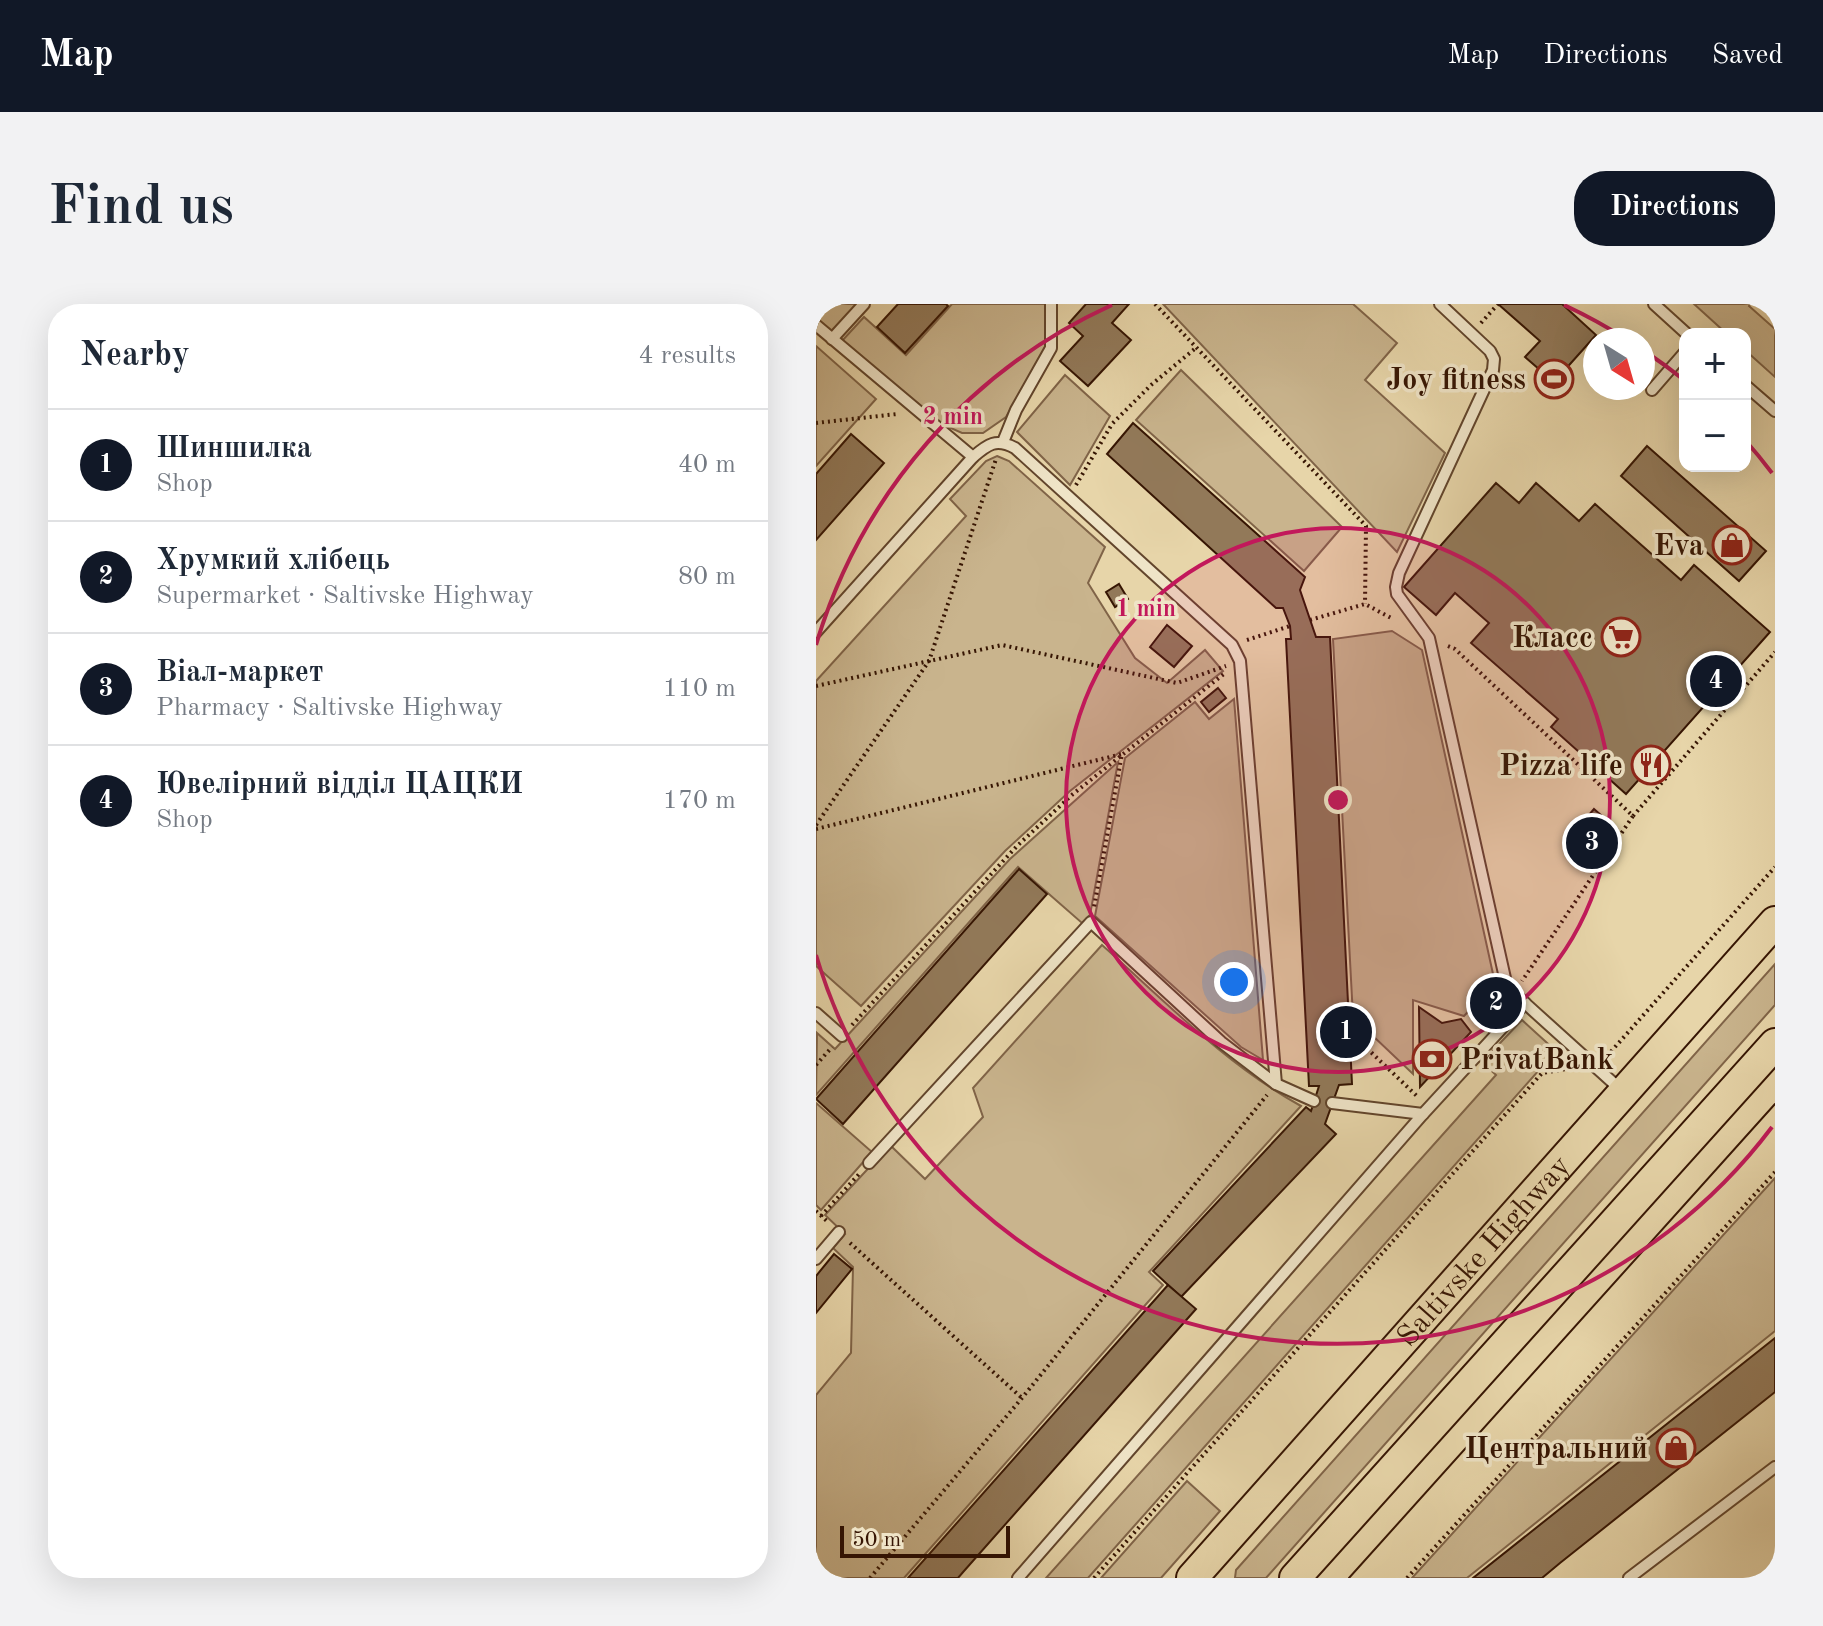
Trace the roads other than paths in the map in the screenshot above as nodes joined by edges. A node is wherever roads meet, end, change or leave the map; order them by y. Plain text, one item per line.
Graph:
1 (864, 304) edge
2 (1051, 304) edge
3 (1440, 304) edge
4 (1654, 304) edge
5 (816, 325) edge
6 (1680, 328) edge
7 (832, 339) junction
8 (1679, 359) edge
9 (1655, 387) edge
10 (1751, 390) edge
11 (1775, 411) edge
12 (1003, 442) junction
13 (973, 457) junction
14 (816, 632) edge
15 (1775, 922) edge
16 (1525, 1003) junction
17 (816, 1013) edge
18 (842, 1036) road end
19 (1775, 1044) edge
20 (1276, 1084) junction
21 (1624, 1092) junction
22 (1314, 1101) dead end
23 (1332, 1103) dead end
24 (1426, 1111) junction
25 (869, 1163) road end
26 (839, 1232) road end
27 (816, 1259) edge
28 (1775, 1467) edge
29 (1018, 1578) edge
30 (1192, 1578) edge
31 (1295, 1578) edge
32 (1629, 1578) edge

1 - 7 lane
2 - 12 lane
3 - 16 lane
4 - 6 lane
5 - 7 lane
7 - 13 lane
8 - 9 lane
10 - 11 lane
12 - 13 lane
12 - 20 lane
13 - 14 lane
15 - 21 main road, Saltivske Highway
16 - 21 lane
16 - 24 lane
17 - 18 lane
19 - 31 main road
20 - 22 lane
20 - 25 lane
21 - 30 main road, Saltivske Highway
23 - 24 lane
24 - 29 lane
26 - 27 lane
28 - 32 lane

